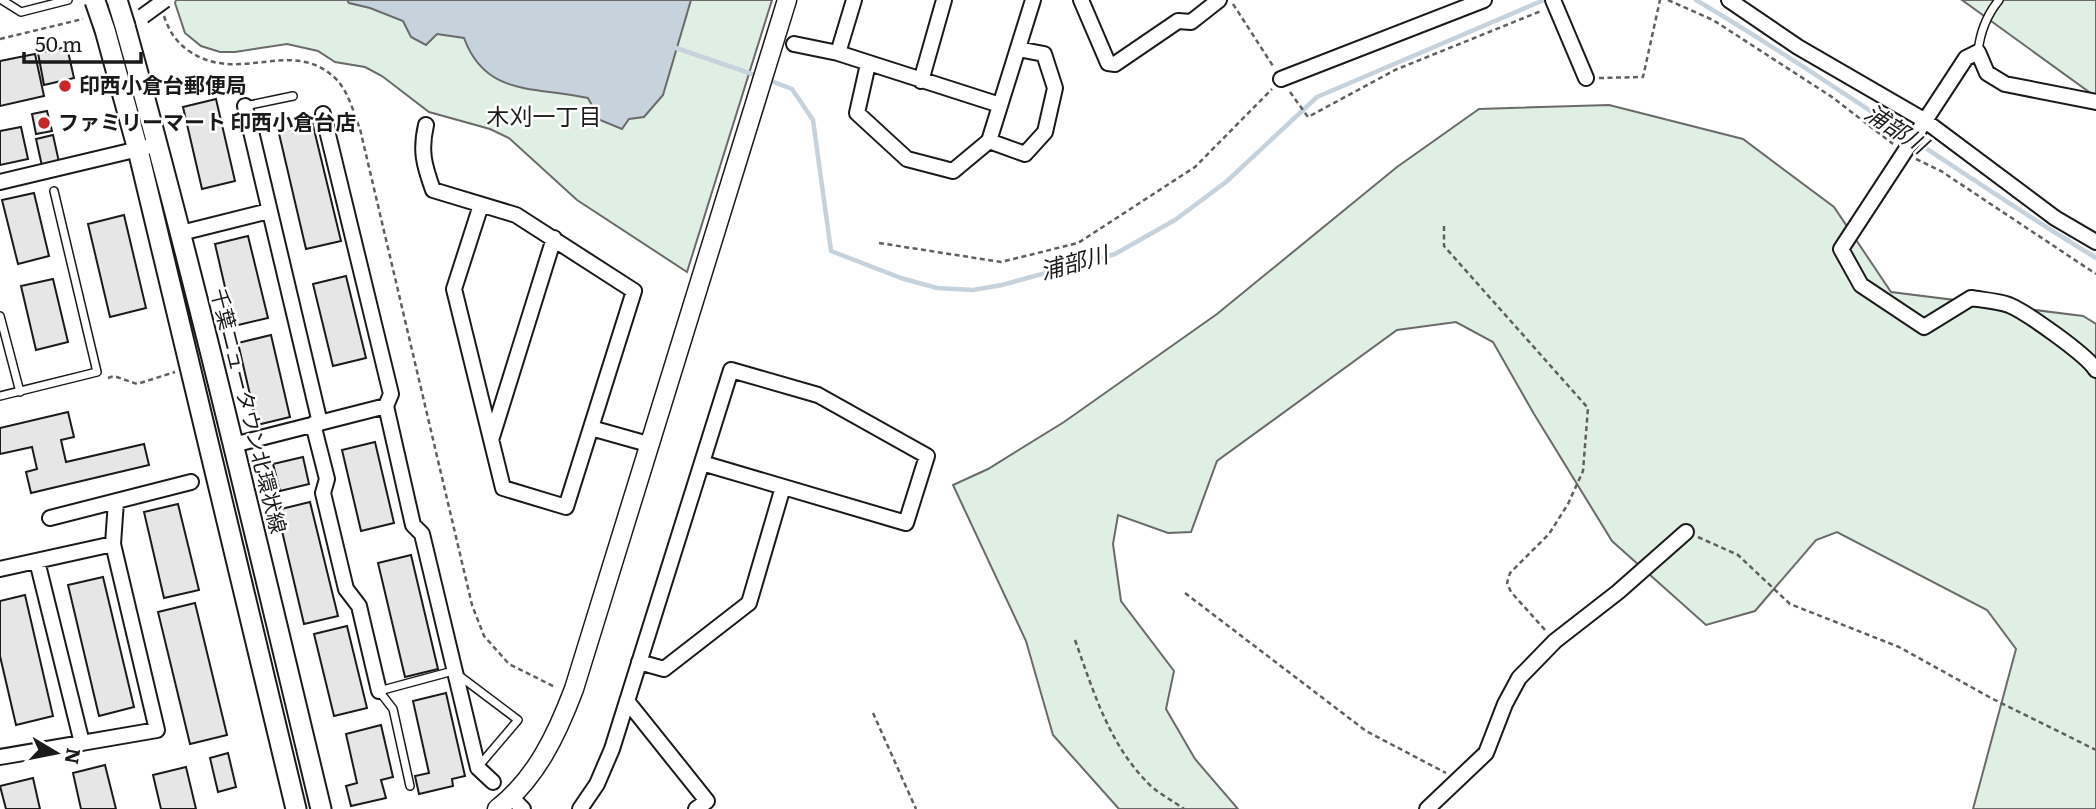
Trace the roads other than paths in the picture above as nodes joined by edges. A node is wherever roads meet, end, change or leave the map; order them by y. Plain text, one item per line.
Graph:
1 (2, 0) edge
2 (68, 0) edge
3 (117, 0) edge
4 (165, 0) edge
5 (787, 0) edge
6 (855, 0) edge
7 (944, 0) edge
8 (1034, 0) edge
9 (1081, 0) edge
10 (1219, 0) edge
11 (1484, 0) edge
12 (1729, 0) edge
13 (1999, 0) edge
14 (1554, 3) edge
15 (10, 5) junction
16 (0, 8) edge
17 (97, 12) edge
18 (134, 21) junction
19 (794, 44) dead end
20 (1018, 49) junction
21 (1978, 52) junction
22 (838, 53) junction
23 (868, 64) junction
24 (1586, 78) road end
25 (1281, 79) road end
26 (921, 80) junction
27 (293, 96) dead end
28 (2096, 102) edge
29 (1000, 105) junction
30 (245, 106) joint
31 (323, 114) dead end
32 (1924, 120) junction
33 (426, 125) dead end
34 (989, 141) junction
35 (158, 145) junction
36 (138, 150) junction
37 (0, 181) edge
38 (54, 191) dead end
39 (481, 205) junction
40 (269, 211) junction
41 (181, 233) junction
42 (554, 238) junction
43 (2096, 242) edge
44 (0, 316) edge
45 (2096, 370) edge
46 (20, 391) junction
47 (0, 396) edge
48 (386, 406) junction
49 (317, 424) junction
50 (591, 428) junction
51 (491, 439) junction
52 (233, 444) junction
53 (648, 444) junction
54 (702, 463) junction
55 (191, 482) dead end
56 (783, 487) junction
57 (116, 501) junction
58 (50, 517) dead end
59 (1685, 532) road end
60 (113, 544) junction
61 (37, 561) junction
62 (0, 569) edge
63 (639, 662) junction
64 (453, 671) junction
65 (379, 691) junction
66 (627, 701) junction
67 (82, 743) junction
68 (1, 753) edge
69 (478, 768) junction
70 (493, 782) dead end
71 (410, 786) dead end
72 (517, 803) edge
73 (296, 809) edge
74 (321, 809) edge
75 (497, 809) edge
76 (580, 809) edge
77 (696, 809) edge
78 (1427, 809) edge

1 - 15 lane
2 - 15 lane
3 - 18 main road, 千葉ニュータウン北環状線, bridge
4 - 18 street, bridge
5 - 53 street
6 - 22 street
7 - 26 street
8 - 20 street
9 - 10 street
11 - 25 street
12 - 32 street
13 - 21 lane
14 - 24 street
15 - 16 lane
17 - 36 main road, 千葉ニュータウン北環状線
18 - 35 main road, 千葉ニュータウン北環状線
19 - 22 street
20 - 29 street
20 - 34 street
21 - 28 street
21 - 32 street
22 - 23 street
23 - 26 street
23 - 34 street
26 - 29 street
27 - 30 lane
29 - 34 street
30 - 40 street
31 - 48 street
32 - 43 street
32 - 45 street
33 - 39 street
35 - 36 street
35 - 41 main road, 千葉ニュータウン北環状線
36 - 37 street
36 - 73 main road, 千葉ニュータウン北環状線
38 - 46 lane
39 - 42 street
39 - 51 street
40 - 41 street
40 - 49 street
41 - 52 main road, 千葉ニュータウン北環状線
42 - 50 street
42 - 51 street
44 - 46 lane
46 - 47 lane
48 - 49 street
48 - 64 street
49 - 52 street
49 - 65 street
50 - 51 street
50 - 53 street
52 - 74 main road, 千葉ニュータウン北環状線
53 - 72 street
54 - 56 street
54 - 56 street
54 - 63 street
55 - 57 street
56 - 63 street
57 - 58 street
57 - 60 street
59 - 78 street
60 - 61 street
60 - 67 street
61 - 62 street
61 - 67 street
63 - 66 street
64 - 65 lane
64 - 69 street
64 - 69 lane
65 - 71 lane
66 - 76 street
66 - 77 street
67 - 68 street
69 - 70 street
72 - 75 street

